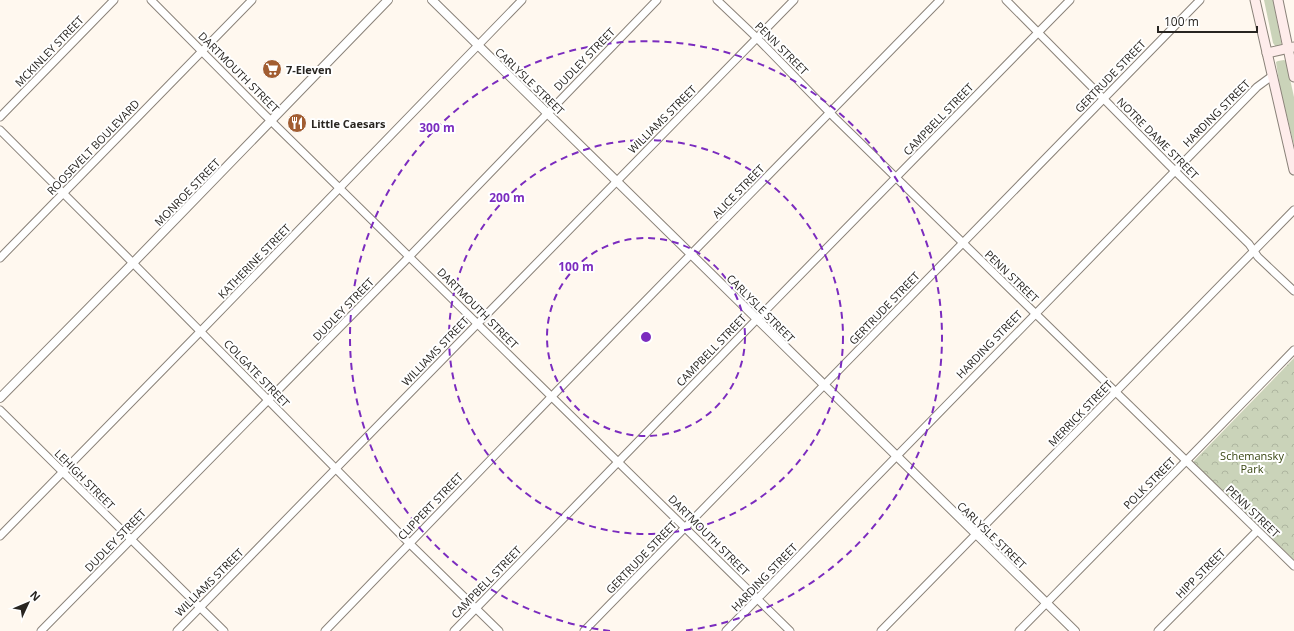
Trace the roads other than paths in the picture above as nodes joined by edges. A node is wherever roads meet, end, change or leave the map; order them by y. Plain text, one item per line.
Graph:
1 (114, 0) edge
2 (151, 0) edge
3 (252, 0) edge
4 (388, 0) edge
5 (432, 0) edge
6 (522, 0) edge
7 (657, 0) edge
8 (717, 0) edge
9 (794, 0) edge
10 (940, 0) edge
11 (1006, 0) edge
12 (1070, 0) edge
13 (1200, 0) edge
14 (1255, 0) edge
15 (1278, 0) edge
16 (1039, 32) junction
17 (757, 38) junction
18 (478, 46) junction
19 (1291, 48) edge
20 (201, 51) junction
21 (1267, 54) junction
22 (1272, 76) junction
23 (1294, 77) edge
24 (1104, 98) junction
25 (829, 112) junction
26 (547, 113) junction
27 (0, 117) edge
28 (271, 120) junction
29 (0, 130) edge
30 (1294, 170) edge
31 (1175, 171) junction
32 (896, 177) junction
33 (617, 181) junction
34 (339, 187) junction
35 (63, 194) junction
36 (1294, 210) edge
37 (963, 243) junction
38 (1254, 251) junction
39 (692, 254) junction
40 (409, 256) junction
41 (0, 258) edge
42 (133, 263) junction
43 (1294, 291) edge
44 (1035, 314) junction
45 (757, 319) junction
46 (477, 323) junction
47 (200, 332) junction
48 (1294, 350) edge
49 (824, 385) junction
50 (1116, 392) junction
51 (552, 397) junction
52 (0, 398) edge
53 (268, 400) junction
54 (0, 410) edge
55 (896, 456) junction
56 (1186, 461) junction
57 (618, 462) junction
58 (336, 469) junction
59 (62, 471) junction
60 (685, 527) junction
61 (1257, 530) junction
62 (976, 535) junction
63 (0, 536) edge
64 (131, 539) junction
65 (409, 543) junction
66 (1294, 566) edge
67 (757, 599) junction
68 (1046, 603) junction
69 (200, 607) junction
70 (476, 608) junction
71 (41, 631) edge
72 (177, 631) edge
73 (224, 631) edge
74 (325, 631) edge
75 (454, 631) edge
76 (499, 631) edge
77 (584, 631) edge
78 (726, 631) edge
79 (790, 631) edge
80 (881, 631) edge
81 (1019, 631) edge
82 (1075, 631) edge
83 (1158, 631) edge

1 - 27 street, MCKINLEY STREET
2 - 20 street, DARTMOUTH STREET
3 - 20 street, ROOSEVELT BOULEVARD
4 - 28 street, MONROE STREET
5 - 18 street, CARLYSLE STREET
6 - 18 street, KATHERINE STREET
7 - 26 street, DUDLEY STREET
8 - 17 street, PENN STREET
9 - 17 street, WILLIAMS STREET
10 - 25 street, ALICE STREET
11 - 16 street, NOTRE DAME STREET
12 - 16 street, CAMPBELL STREET
13 - 24 street, GERTRUDE STREET
14 - 21 main road
15 - 19 main road
16 - 24 street, NOTRE DAME STREET
16 - 32 street, CAMPBELL STREET
17 - 25 street, PENN STREET
17 - 33 street, WILLIAMS STREET
18 - 26 street, CARLYSLE STREET
18 - 34 street, KATHERINE STREET
19 - 21 main road
19 - 23 main road
20 - 28 street, DARTMOUTH STREET
20 - 35 street, ROOSEVELT BOULEVARD
21 - 22 main road
22 - 30 main road
22 - 31 street, HARDING STREET
24 - 31 street, NOTRE DAME STREET
24 - 37 street, GERTRUDE STREET
25 - 32 street, PENN STREET
25 - 39 street, ALICE STREET
26 - 33 street, CARLYSLE STREET
26 - 40 street, DUDLEY STREET
28 - 34 street, DARTMOUTH STREET
28 - 42 street, MONROE STREET
29 - 35 street, COLGATE STREET
31 - 38 street, NOTRE DAME STREET
31 - 44 street, HARDING STREET
32 - 37 street, PENN STREET
32 - 45 street, CAMPBELL STREET
33 - 39 street, CARLYSLE STREET
33 - 46 street, WILLIAMS STREET
34 - 40 street, DARTMOUTH STREET
34 - 47 street, KATHERINE STREET
35 - 41 street, ROOSEVELT BOULEVARD
35 - 42 street, COLGATE STREET
36 - 38 street, MERRICK STREET
37 - 44 street, PENN STREET
37 - 49 street, GERTRUDE STREET
38 - 43 street, NOTRE DAME STREET
38 - 50 street, MERRICK STREET
39 - 45 street, CARLYSLE STREET
39 - 51 street, ALICE STREET
40 - 46 street, DARTMOUTH STREET
40 - 53 street, DUDLEY STREET
42 - 47 street, COLGATE STREET
42 - 52 street, MONROE STREET
44 - 50 street, PENN STREET
44 - 55 street, HARDING STREET
45 - 49 street, CARLYSLE STREET
45 - 57 street, CAMPBELL STREET
46 - 51 street, DARTMOUTH STREET
46 - 58 street, WILLIAMS STREET
47 - 53 street, COLGATE STREET
47 - 59 street, KATHERINE STREET
48 - 56 street, POLK STREET
49 - 55 street, CARLYSLE STREET
49 - 60 street, GERTRUDE STREET
50 - 56 street, PENN STREET
50 - 62 street, MERRICK STREET
51 - 57 street, DARTMOUTH STREET
51 - 65 street, CLIPPERT STREET
53 - 58 street, COLGATE STREET
53 - 64 street, DUDLEY STREET
54 - 59 street, LEHIGH STREET
55 - 62 street, CARLYSLE STREET
55 - 67 street, HARDING STREET
56 - 61 street, PENN STREET
56 - 68 street, POLK STREET
57 - 60 street, DARTMOUTH STREET
57 - 70 street, CAMPBELL STREET
58 - 65 street, COLGATE STREET
58 - 69 street, WILLIAMS STREET
59 - 63 street, KATHERINE STREET
59 - 64 street, LEHIGH STREET
60 - 67 street, DARTMOUTH STREET
60 - 77 street, GERTRUDE STREET
61 - 66 street, PENN STREET
61 - 83 street, HIPP STREET
62 - 68 street, CARLYSLE STREET
62 - 80 street, MERRICK STREET
64 - 69 street, LEHIGH STREET
64 - 71 street, DUDLEY STREET
65 - 70 street, COLGATE STREET
65 - 74 street, CLIPPERT STREET
67 - 78 street, HARDING STREET
67 - 79 street, DARTMOUTH STREET
68 - 81 street, POLK STREET
68 - 82 street, CARLYSLE STREET
69 - 72 street, WILLIAMS STREET
69 - 73 street, LEHIGH STREET
70 - 75 street, CAMPBELL STREET
70 - 76 street, COLGATE STREET

